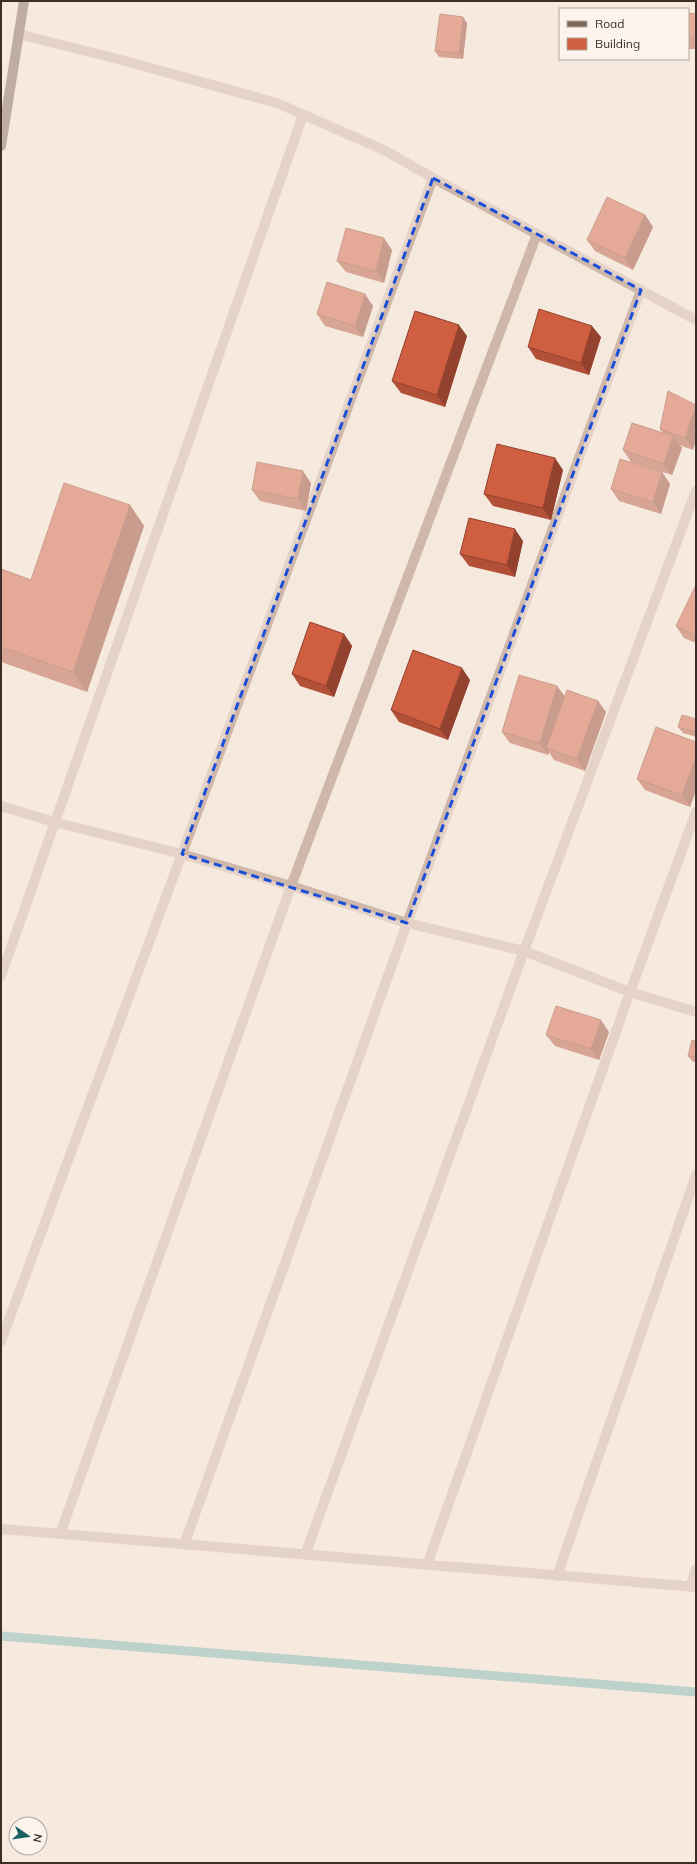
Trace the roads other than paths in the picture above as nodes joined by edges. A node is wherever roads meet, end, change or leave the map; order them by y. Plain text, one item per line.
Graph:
1 (24, 1) edge
2 (18, 34) junction
3 (303, 115) junction
4 (1, 146) edge
5 (433, 178) junction
6 (536, 234) junction
7 (641, 290) junction
8 (696, 320) edge
9 (696, 491) edge
10 (1, 806) edge
11 (696, 812) edge
12 (54, 822) junction
13 (182, 854) junction
14 (291, 886) junction
15 (407, 923) junction
16 (524, 952) junction
17 (1, 976) edge
18 (630, 992) junction
19 (696, 1012) edge
20 (696, 1175) edge
21 (1, 1341) edge
22 (1, 1529) edge
23 (60, 1534) junction
24 (184, 1545) junction
25 (305, 1555) junction
26 (427, 1565) junction
27 (696, 1569) edge
28 (557, 1576) junction
29 (693, 1587) edge

1 - 2 main road
2 - 3 street
2 - 4 main road
3 - 5 street
3 - 12 street
5 - 6 street
5 - 13 street
6 - 7 street
6 - 14 street
7 - 8 street
7 - 15 street
9 - 16 street
10 - 12 street
11 - 18 street
12 - 13 street
12 - 17 street
13 - 14 street
13 - 21 street
14 - 15 street
14 - 23 street
15 - 16 street
15 - 24 street
16 - 18 street
16 - 25 street
18 - 19 street
18 - 26 street
20 - 28 street
22 - 23 street
23 - 24 street
24 - 25 street
25 - 26 street
26 - 28 street
27 - 29 street
28 - 29 street

